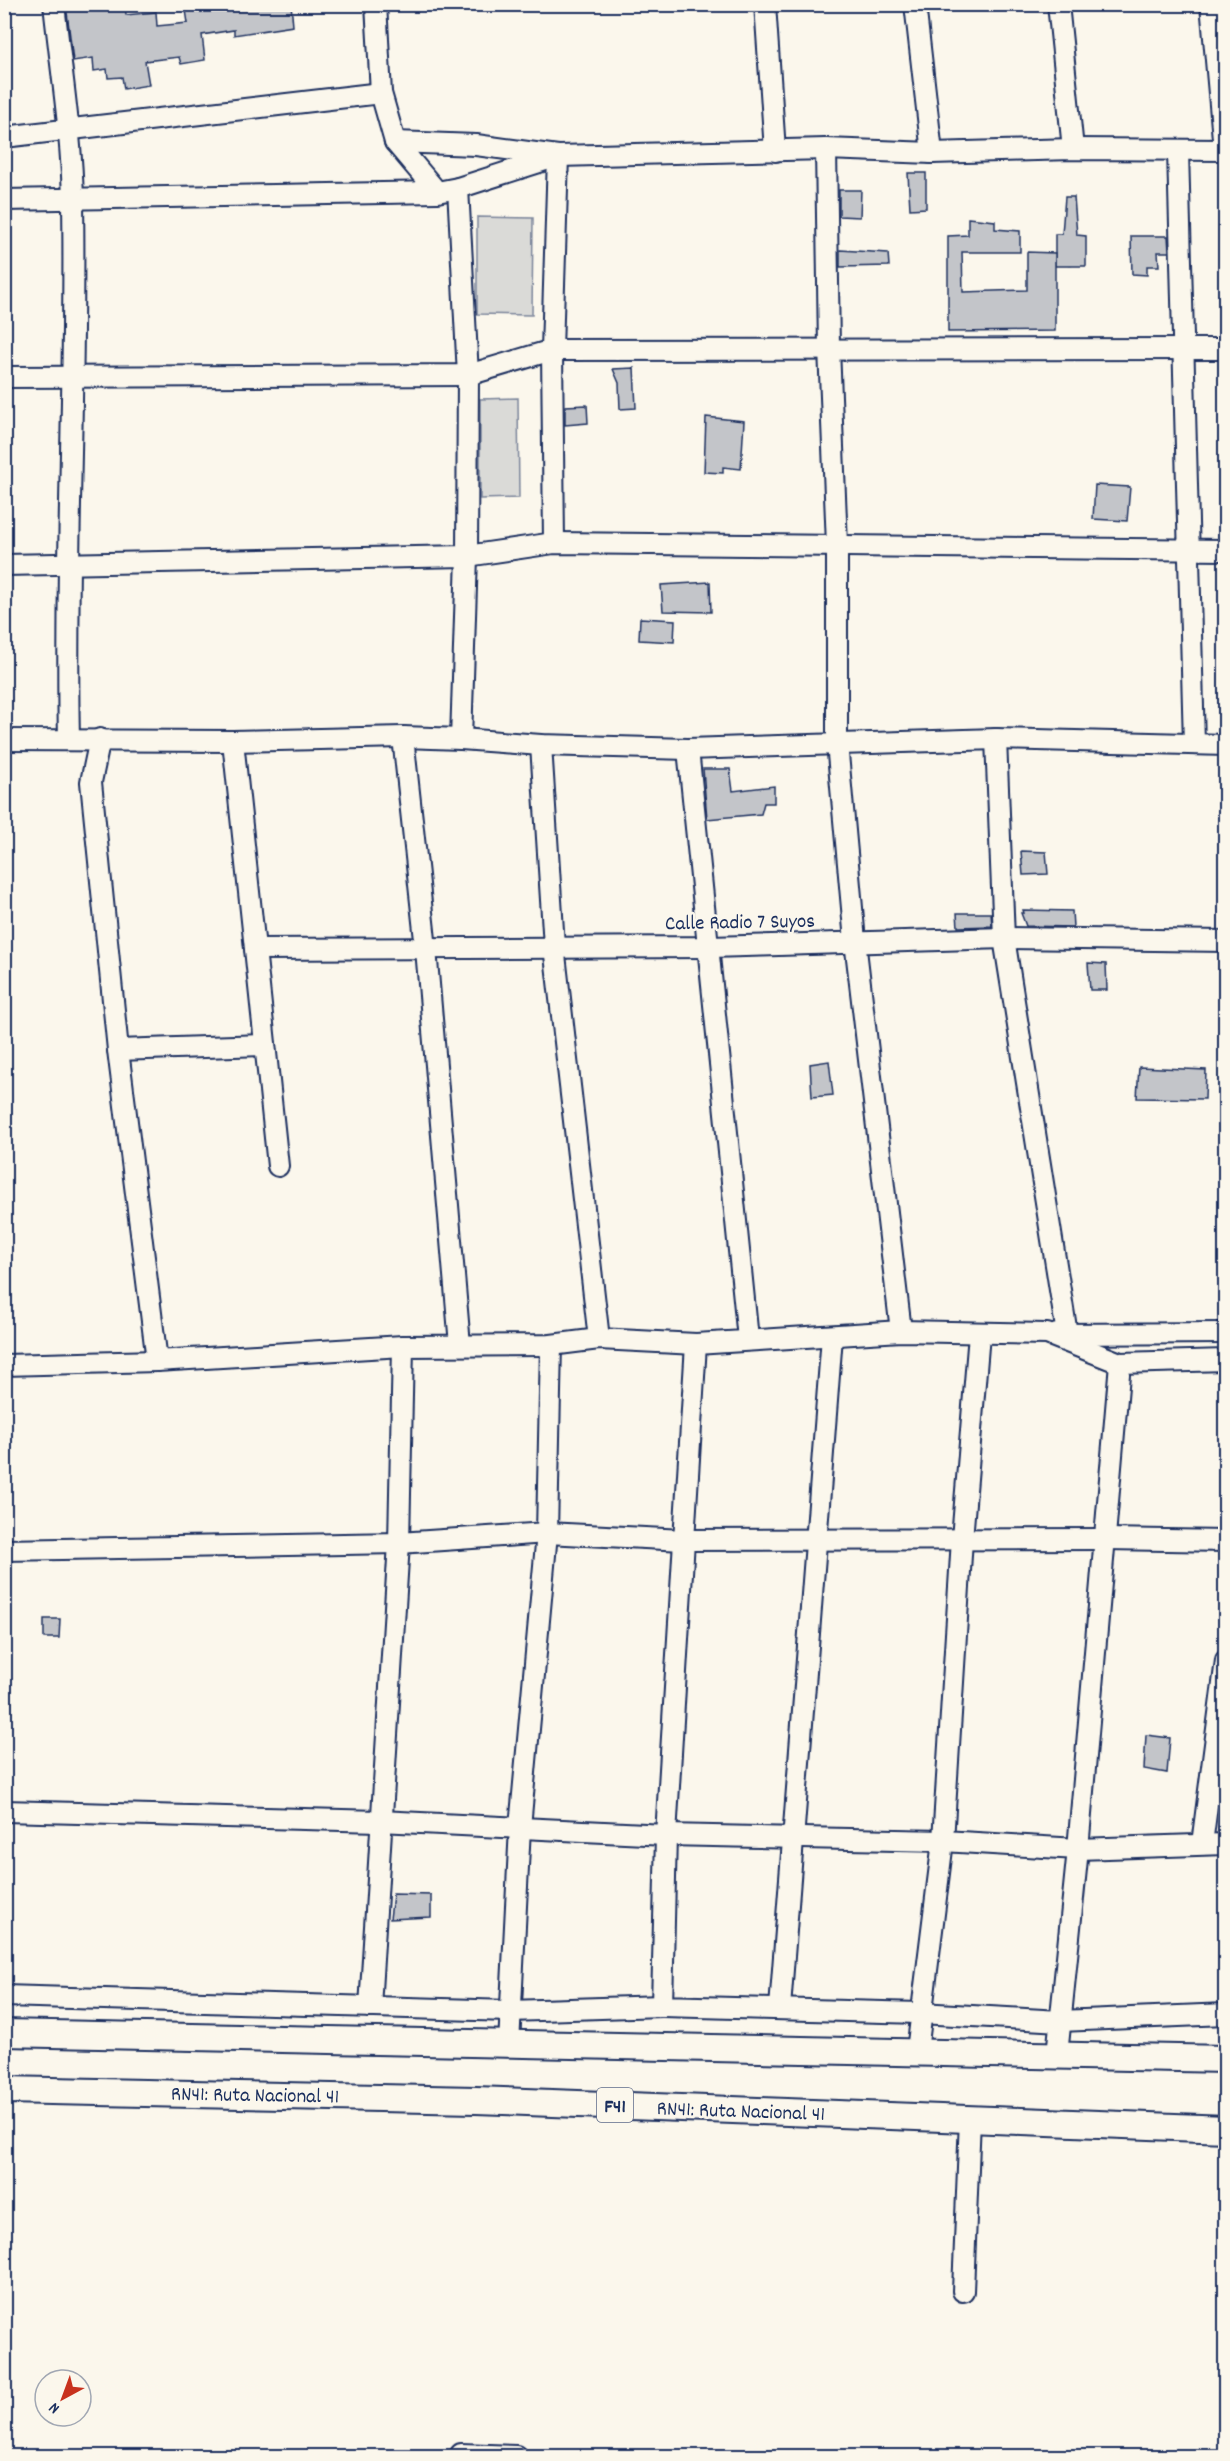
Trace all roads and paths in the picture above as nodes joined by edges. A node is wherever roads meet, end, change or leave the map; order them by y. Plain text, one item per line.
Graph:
1 (54, 4) edge
2 (376, 4) edge
3 (765, 4) edge
4 (915, 4) edge
5 (1058, 4) edge
6 (1211, 4) edge
7 (381, 93) junction
8 (67, 130) junction
9 (4, 137) edge
10 (395, 142) junction
11 (826, 149) junction
12 (1073, 149) junction
13 (1178, 150) junction
14 (1225, 150) edge
15 (775, 151) junction
16 (932, 153) junction
17 (558, 156) junction
18 (458, 188) junction
19 (437, 192) junction
20 (4, 200) edge
21 (73, 201) junction
22 (829, 348) junction
23 (1184, 349) junction
24 (1226, 349) edge
25 (552, 350) junction
26 (468, 375) junction
27 (73, 376) junction
28 (4, 377) edge
29 (554, 543) junction
30 (837, 545) junction
31 (1226, 550) edge
32 (1189, 551) junction
33 (467, 556) junction
34 (4, 565) edge
35 (69, 565) junction
36 (403, 737) junction
37 (69, 739) junction
38 (100, 739) junction
39 (461, 739) junction
40 (4, 740) edge
41 (996, 740) junction
42 (233, 741) junction
43 (837, 743) junction
44 (1194, 744) junction
45 (541, 745) junction
46 (1226, 745) edge
47 (688, 749) junction
48 (1004, 938) junction
49 (1226, 940) edge
50 (855, 941) junction
51 (554, 946) junction
52 (710, 947) junction
53 (255, 949) junction
54 (426, 950) junction
55 (266, 1045) junction
56 (118, 1050) junction
57 (278, 1166) dead end
58 (901, 1331) junction
59 (1226, 1333) edge
60 (979, 1334) junction
61 (1047, 1334) junction
62 (1067, 1334) junction
63 (832, 1336) junction
64 (599, 1339) junction
65 (748, 1339) junction
66 (696, 1344) junction
67 (460, 1345) junction
68 (552, 1345) junction
69 (403, 1346) junction
70 (158, 1360) junction
71 (1226, 1360) edge
72 (1120, 1363) junction
73 (4, 1365) edge
74 (547, 1533) junction
75 (962, 1539) junction
76 (1107, 1539) junction
77 (684, 1540) junction
78 (816, 1540) junction
79 (1226, 1541) edge
80 (399, 1543) junction
81 (4, 1550) edge
82 (1226, 1660) edge
83 (4, 1811) edge
84 (380, 1821) junction
85 (520, 1827) junction
86 (666, 1835) junction
87 (794, 1837) junction
88 (943, 1841) junction
89 (1202, 1844) junction
90 (1226, 1844) edge
91 (1078, 1849) junction
92 (4, 1996) edge
93 (662, 2006) junction
94 (370, 2007) junction
95 (780, 2008) junction
96 (510, 2011) junction
97 (920, 2013) junction
98 (1226, 2014) edge
99 (1060, 2021) junction
100 (4, 2033) edge
101 (509, 2045) junction
102 (917, 2051) junction
103 (1057, 2055) junction
104 (1226, 2059) edge
105 (4, 2090) edge
106 (970, 2119) junction
107 (1226, 2129) edge
108 (963, 2291) dead end
109 (460, 2454) dead end
110 (516, 2457) edge

1 - 8 street
2 - 7 street
3 - 15 street
4 - 16 street
5 - 12 street
6 - 14 street
7 - 8 street
7 - 10 street
8 - 9 street
8 - 21 street
10 - 17 street
10 - 19 street
11 - 15 street
11 - 16 street
11 - 22 street
12 - 13 street
12 - 16 street
13 - 14 street
13 - 23 street
15 - 17 street
17 - 18 street
17 - 25 street
18 - 19 street
18 - 26 street
19 - 21 street
20 - 21 street
21 - 27 street
22 - 23 street
22 - 25 street
22 - 30 street
23 - 24 street
23 - 32 street
25 - 26 street
25 - 29 street
26 - 27 street
26 - 33 street
27 - 28 street
27 - 35 street
29 - 30 street
29 - 33 street
30 - 32 street
30 - 43 street
31 - 32 street
32 - 44 street
33 - 35 street
33 - 39 street
34 - 35 street
35 - 37 street
36 - 39 street
36 - 42 street
36 - 54 street
37 - 38 street
37 - 40 street
38 - 42 street
38 - 56 street
39 - 45 street
41 - 43 street
41 - 44 street
41 - 48 street
42 - 53 street
43 - 47 street
43 - 50 street
44 - 46 street
45 - 47 street
45 - 51 street
47 - 52 street
48 - 49 street, Calle Radio 7 Suyos
48 - 50 street, Calle Radio 7 Suyos
48 - 62 street
50 - 52 street, Calle Radio 7 Suyos
50 - 58 street
51 - 52 street, Calle Radio 7 Suyos
51 - 54 street, Calle Radio 7 Suyos
51 - 64 street
52 - 65 street
53 - 54 street, Calle Radio 7 Suyos
53 - 55 street
54 - 67 street
55 - 56 street
55 - 57 street
56 - 70 street
58 - 60 street
58 - 63 street
59 - 62 street
60 - 61 street
60 - 75 street
61 - 62 street
61 - 72 street
63 - 65 street
63 - 78 street
64 - 66 street
64 - 68 street
65 - 66 street
66 - 77 street
67 - 68 street
67 - 69 street
68 - 74 street
69 - 70 street
69 - 80 street
70 - 73 street
71 - 72 street
72 - 76 street
74 - 77 street
74 - 80 street
74 - 85 street
75 - 76 street
75 - 78 street
75 - 88 street
76 - 79 street
76 - 91 street
77 - 78 street
77 - 86 street
78 - 87 street
80 - 81 street
80 - 84 street
82 - 89 street
83 - 84 street
84 - 85 street
84 - 94 street
85 - 86 street
85 - 96 street
86 - 87 street
86 - 93 street
87 - 88 street
87 - 95 street
88 - 91 street
88 - 97 street
89 - 90 street
89 - 91 street
91 - 99 street
92 - 94 street
93 - 95 street
93 - 96 street
94 - 96 street
95 - 97 street
96 - 101 street
97 - 99 street
97 - 102 street
98 - 99 street
99 - 103 street
100 - 101 main road
101 - 102 main road
102 - 103 main road
103 - 104 main road
105 - 106 main road, RN41: Ruta Nacional 41 / F41
106 - 107 main road, RN41: Ruta Nacional 41 / F41
106 - 108 street
109 - 110 street

